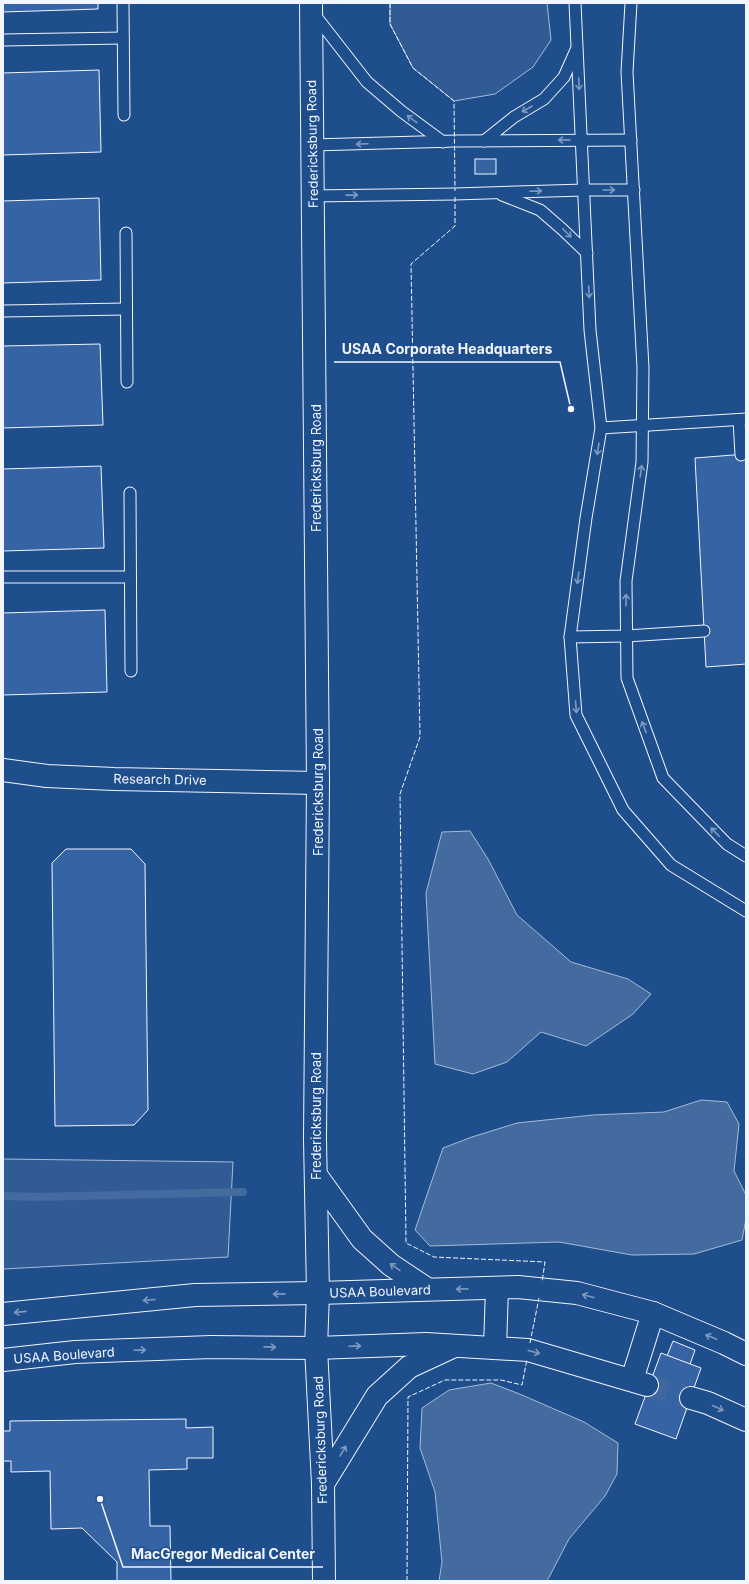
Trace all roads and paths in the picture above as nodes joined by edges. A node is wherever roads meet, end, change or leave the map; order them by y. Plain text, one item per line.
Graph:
1 (123, 3) edge
2 (575, 3) edge
3 (631, 3) edge
4 (311, 7) edge
5 (123, 38) junction
6 (3, 40) edge
7 (577, 48) junction
8 (124, 115) dead end
9 (581, 140) junction
10 (631, 140) junction
11 (484, 141) junction
12 (443, 142) junction
13 (312, 145) junction
14 (584, 190) junction
15 (634, 190) junction
16 (498, 193) junction
17 (313, 196) junction
18 (126, 232) dead end
19 (587, 253) junction
20 (126, 309) junction
21 (3, 312) edge
22 (127, 382) dead end
23 (742, 419) edge
24 (643, 426) junction
25 (601, 428) junction
26 (741, 455) dead end
27 (130, 493) dead end
28 (3, 577) edge
29 (130, 577) junction
30 (704, 631) dead end
31 (570, 636) junction
32 (626, 636) junction
33 (131, 671) dead end
34 (3, 770) edge
35 (318, 783) junction
36 (746, 856) edge
37 (746, 911) edge
38 (316, 1175) junction
39 (497, 1288) junction
40 (427, 1289) junction
41 (318, 1293) junction
42 (653, 1313) junction
43 (3, 1314) edge
44 (455, 1346) junction
45 (316, 1348) junction
46 (495, 1348) junction
47 (746, 1354) edge
48 (3, 1360) edge
49 (691, 1398) tunnel mouth
50 (745, 1420) edge
51 (323, 1484) junction
52 (324, 1581) edge

1 - 5 lane
2 - 7 lane
3 - 10 lane
12 -> 4 lane
4 - 13 street, Fredericksburg Road
5 - 6 lane
5 - 8 lane
7 -> 9 lane
7 -> 11 lane
9 - 10 lane
9 -> 11 lane
9 - 14 lane
10 - 15 lane
11 - 12 lane
12 -> 13 lane
13 - 17 street, Fredericksburg Road
14 -> 15 lane
16 -> 14 lane
14 - 19 lane
15 - 24 lane
17 -> 16 lane
16 -> 19 lane
17 - 35 street, Fredericksburg Road
18 - 20 lane
19 -> 25 lane
20 - 21 lane
20 - 22 lane
23 - 24 lane
23 - 26 lane
24 - 25 lane
32 -> 24 lane
25 -> 31 lane
27 - 29 lane
28 - 29 lane
29 - 33 lane
30 - 32 lane
31 - 32 lane
31 -> 37 lane
36 -> 32 lane
34 - 35 street, Research Drive
35 - 38 street, Fredericksburg Road
40 -> 38 street
38 - 41 street, Fredericksburg Road
39 -> 40 street, USAA Boulevard
42 -> 39 street, USAA Boulevard
39 - 46 street
40 - 41 street, USAA Boulevard
41 -> 43 street, USAA Boulevard
41 - 45 street, Fredericksburg Road
46 -> 42 street, USAA Boulevard
47 -> 42 street, USAA Boulevard
45 -> 44 street, USAA Boulevard
44 - 46 street, USAA Boulevard
51 -> 44 street
48 -> 45 street, USAA Boulevard
45 - 51 street, Fredericksburg Road
49 -> 50 street
51 - 52 street, Fredericksburg Road

